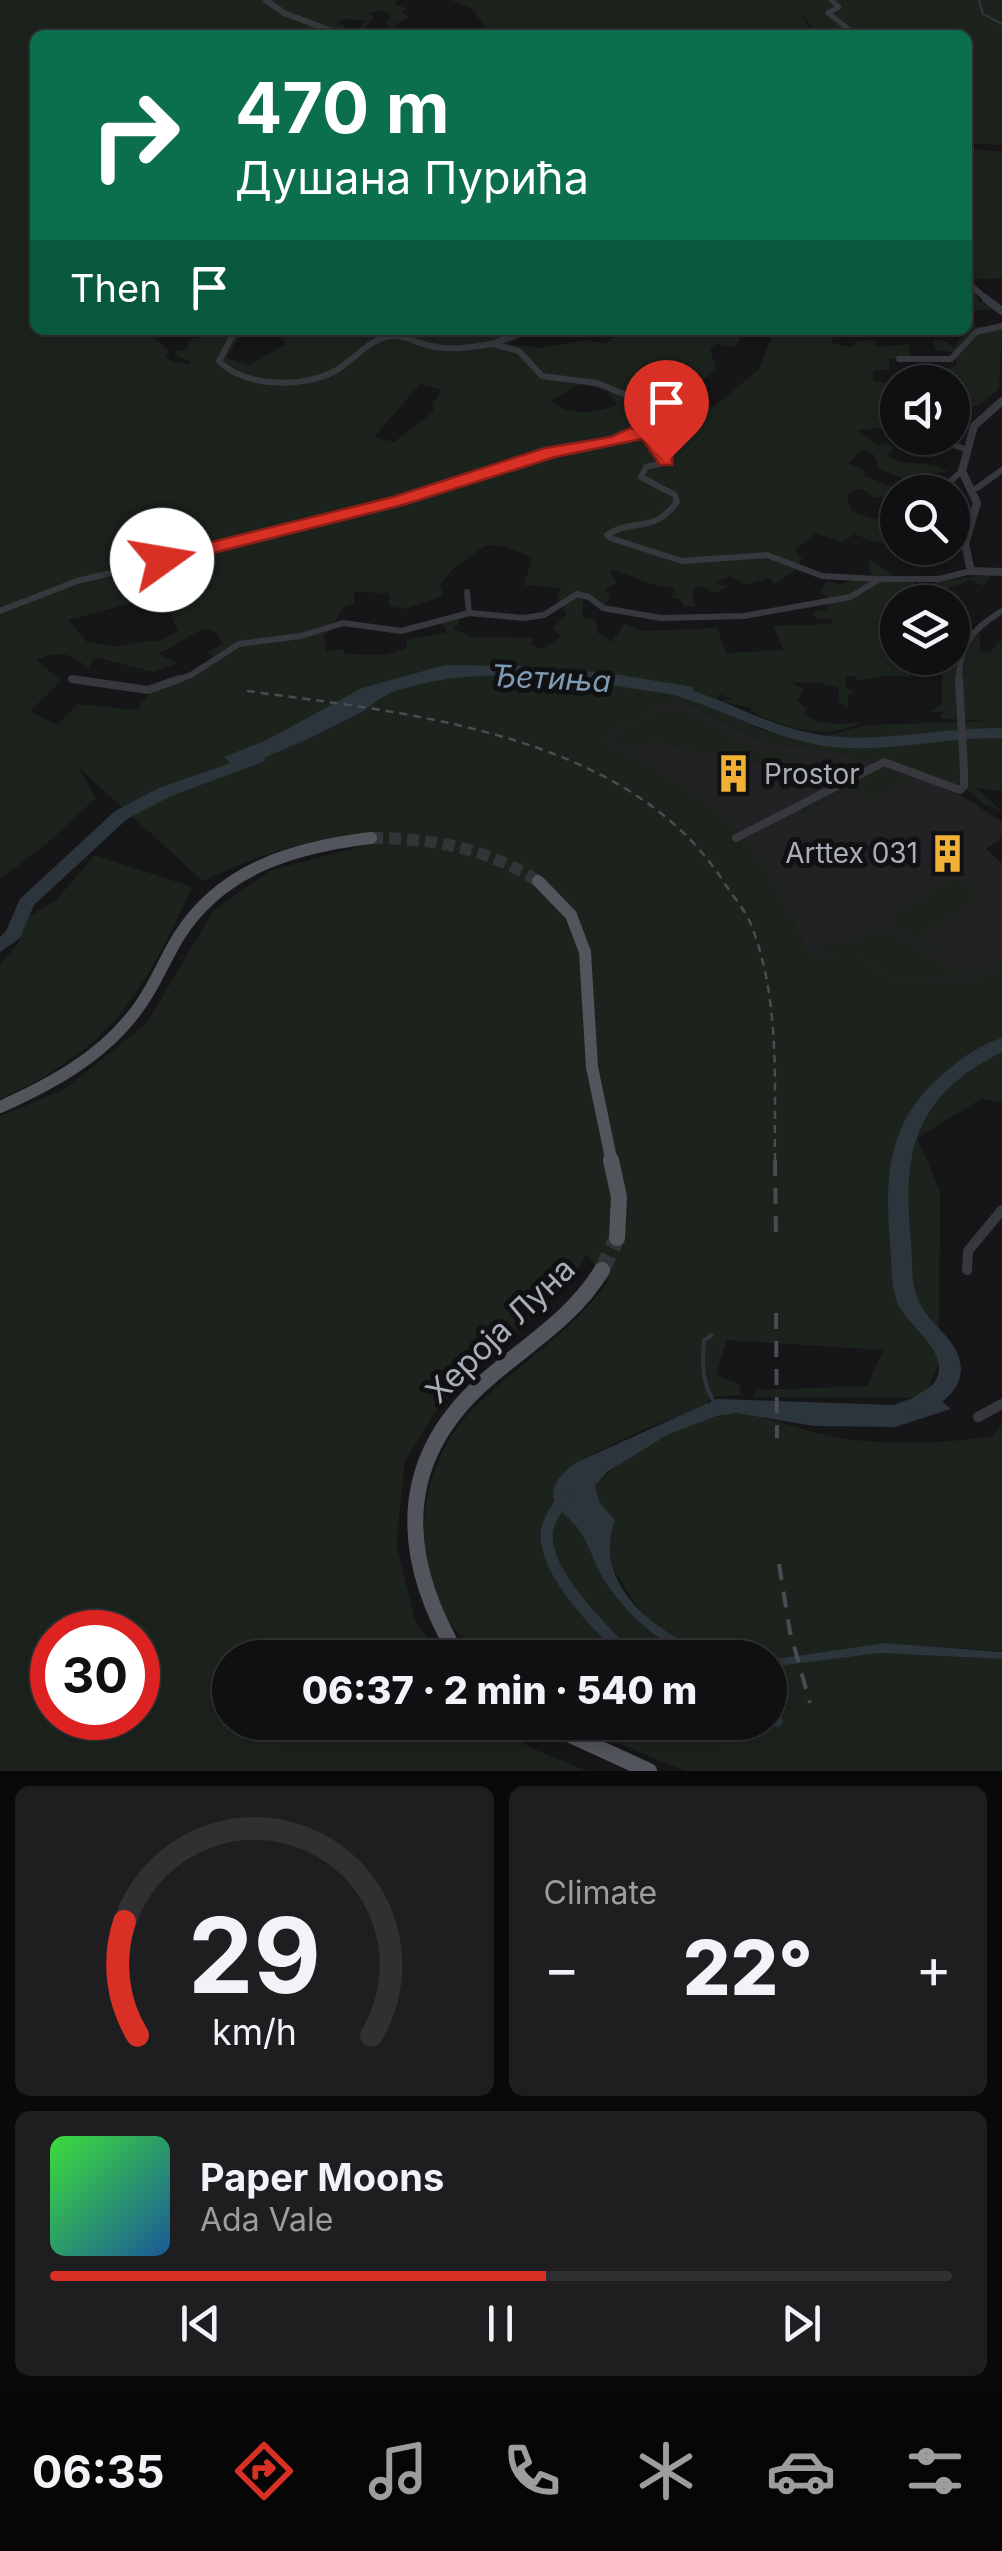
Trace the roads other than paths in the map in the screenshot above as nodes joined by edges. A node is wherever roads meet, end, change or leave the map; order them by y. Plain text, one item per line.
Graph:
1 (266, 0) edge
2 (831, 0) edge
3 (312, 30) edge
4 (849, 30) edge
5 (972, 285) edge
6 (1002, 311) edge
7 (1002, 326) edge
8 (972, 334) edge
9 (233, 335) edge
10 (516, 335) edge
11 (969, 335) edge
12 (492, 344) junction
13 (900, 359) dead end
14 (1002, 402) edge
15 (648, 434) junction
16 (970, 438) edge
17 (965, 455) edge
18 (1002, 470) edge
19 (962, 471) junction
20 (957, 475) edge
21 (978, 488) junction
22 (971, 571) junction
23 (1002, 572) edge
24 (880, 579) junction
25 (467, 592) dead end
26 (0, 610) edge
27 (1002, 612) edge
28 (469, 614) junction
29 (71, 679) dead end
30 (371, 838) tunnel mouth
31 (736, 838) dead end
32 (538, 881) tunnel mouth
33 (0, 1108) edge
34 (1002, 1210) edge
35 (617, 1238) tunnel mouth
36 (602, 1270) tunnel mouth
37 (966, 1270) dead end
38 (1002, 1404) edge
39 (978, 1417) dead end
40 (448, 1640) edge
41 (581, 1740) edge
42 (649, 1771) edge

1 - 3 street
2 - 4 street
5 - 6 street
7 - 8 street
9 - 12 street
10 - 12 street
11 - 13 street
12 - 15 street
14 - 16 street
15 - 24 street
15 - 26 street
17 - 19 street
18 - 21 street
19 - 20 street
19 - 21 street
21 - 22 street
22 - 23 street
22 - 24 street
24 - 28 street
25 - 28 street
27 - 31 street
28 - 29 street
30 - 33 main road
32 - 35 main road
34 - 37 street
36 - 40 main road, Хероја Луна
38 - 39 street
41 - 42 main road

